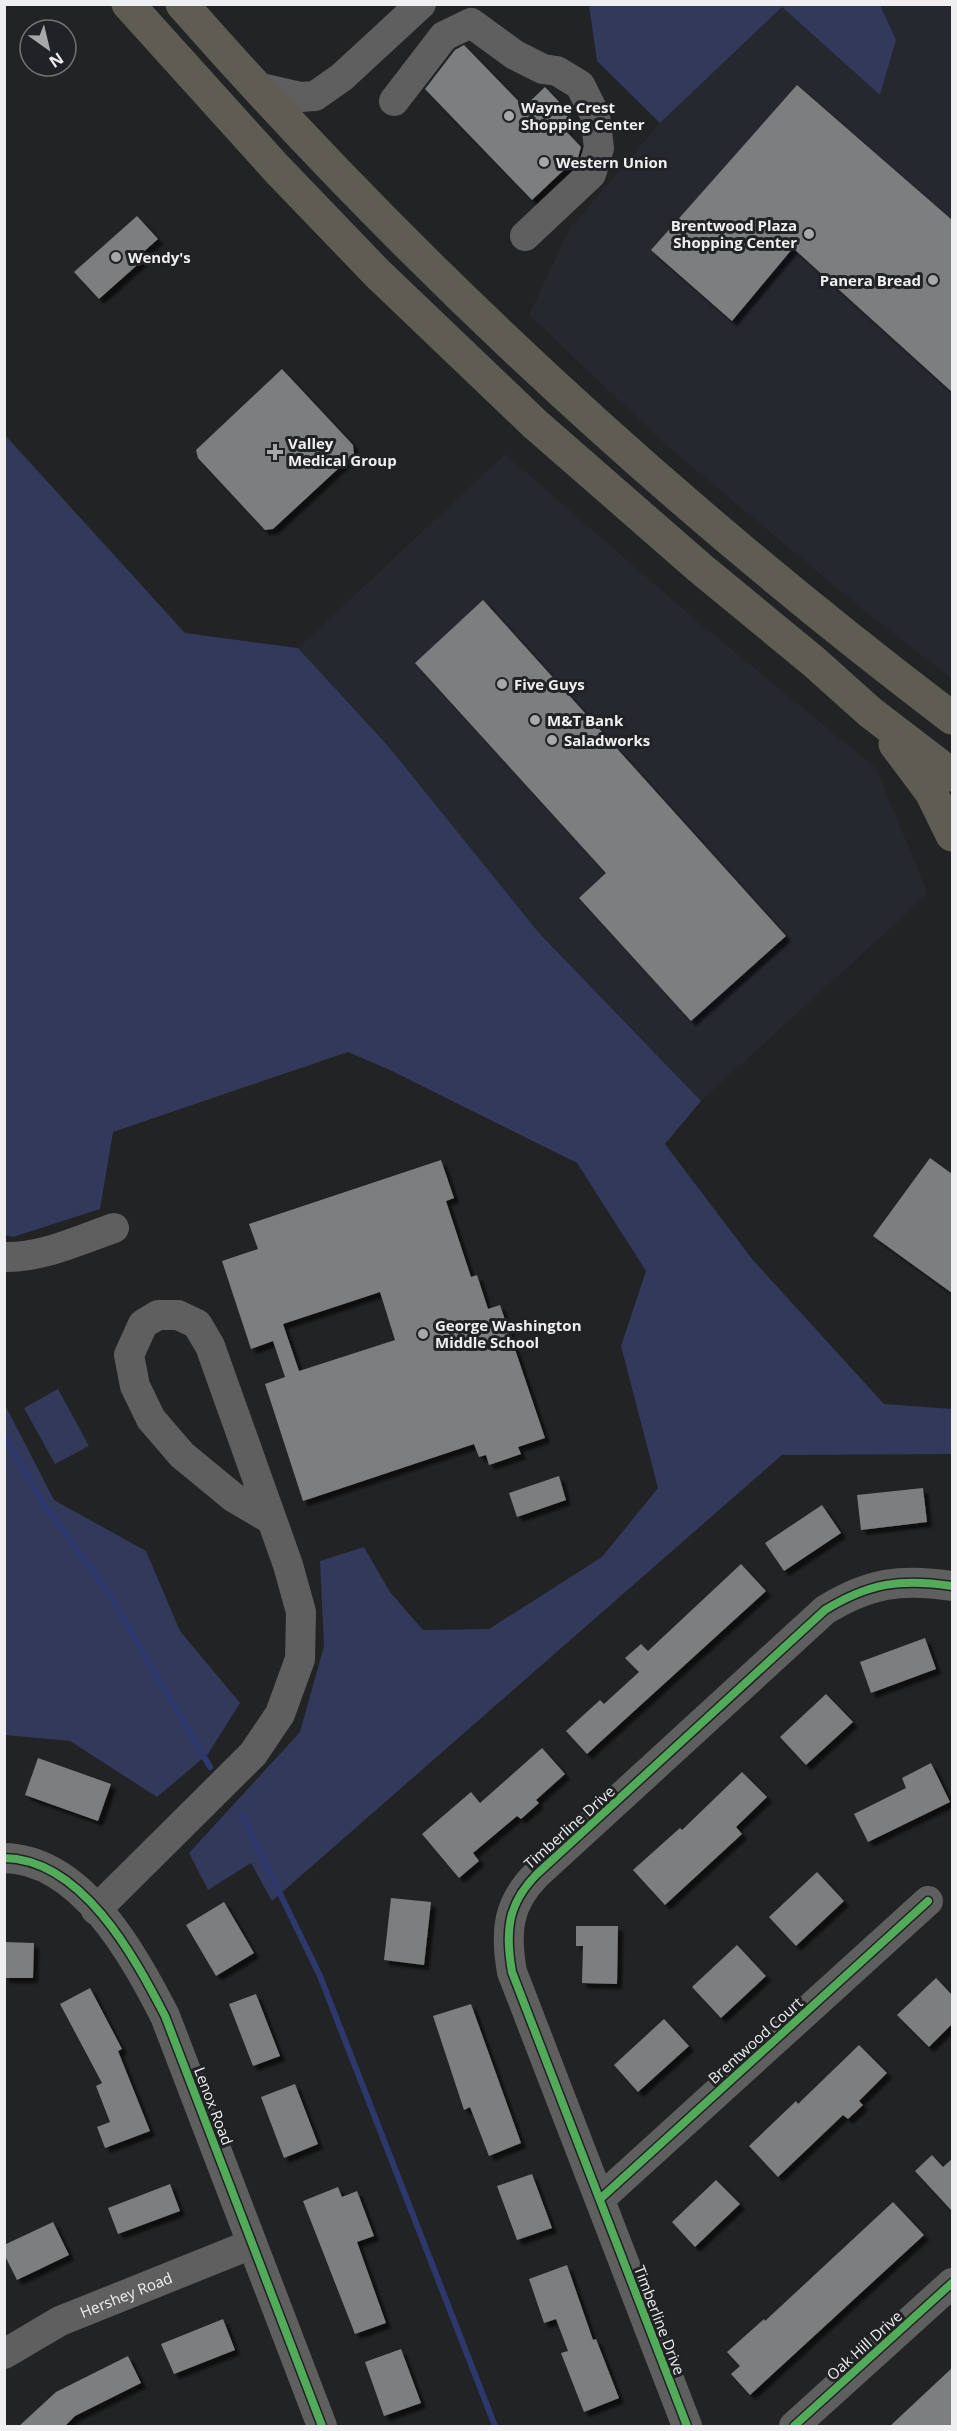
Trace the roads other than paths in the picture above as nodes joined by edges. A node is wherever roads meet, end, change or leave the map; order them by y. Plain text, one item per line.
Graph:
1 (128, 4) edge
2 (182, 4) edge
3 (421, 4) edge
4 (256, 87) junction
5 (394, 101) dead end
6 (525, 236) dead end
7 (870, 712) junction
8 (952, 718) edge
9 (952, 775) edge
10 (952, 835) edge
11 (114, 1228) dead end
12 (4, 1257) edge
13 (272, 1520) junction
14 (952, 1586) edge
15 (4, 1858) edge
16 (928, 1901) dead end
17 (96, 1910) junction
18 (600, 2199) junction
19 (252, 2244) junction
20 (952, 2283) edge
21 (4, 2354) edge
22 (322, 2427) edge
23 (687, 2427) edge
24 (794, 2427) edge

1 - 7 highway
2 - 4 highway
3 - 4 street
4 - 8 highway
5 - 6 street
7 - 9 highway
7 - 10 highway
11 - 12 street
13 - 13 street
13 - 17 street
14 - 18 street, Timberline Drive
15 - 17 street, Lenox Road
16 - 18 street, Brentwood Court
17 - 19 street, Lenox Road
18 - 23 street, Timberline Drive
19 - 21 street, Hershey Road
19 - 22 street, Lenox Road
20 - 24 street, Oak Hill Drive

